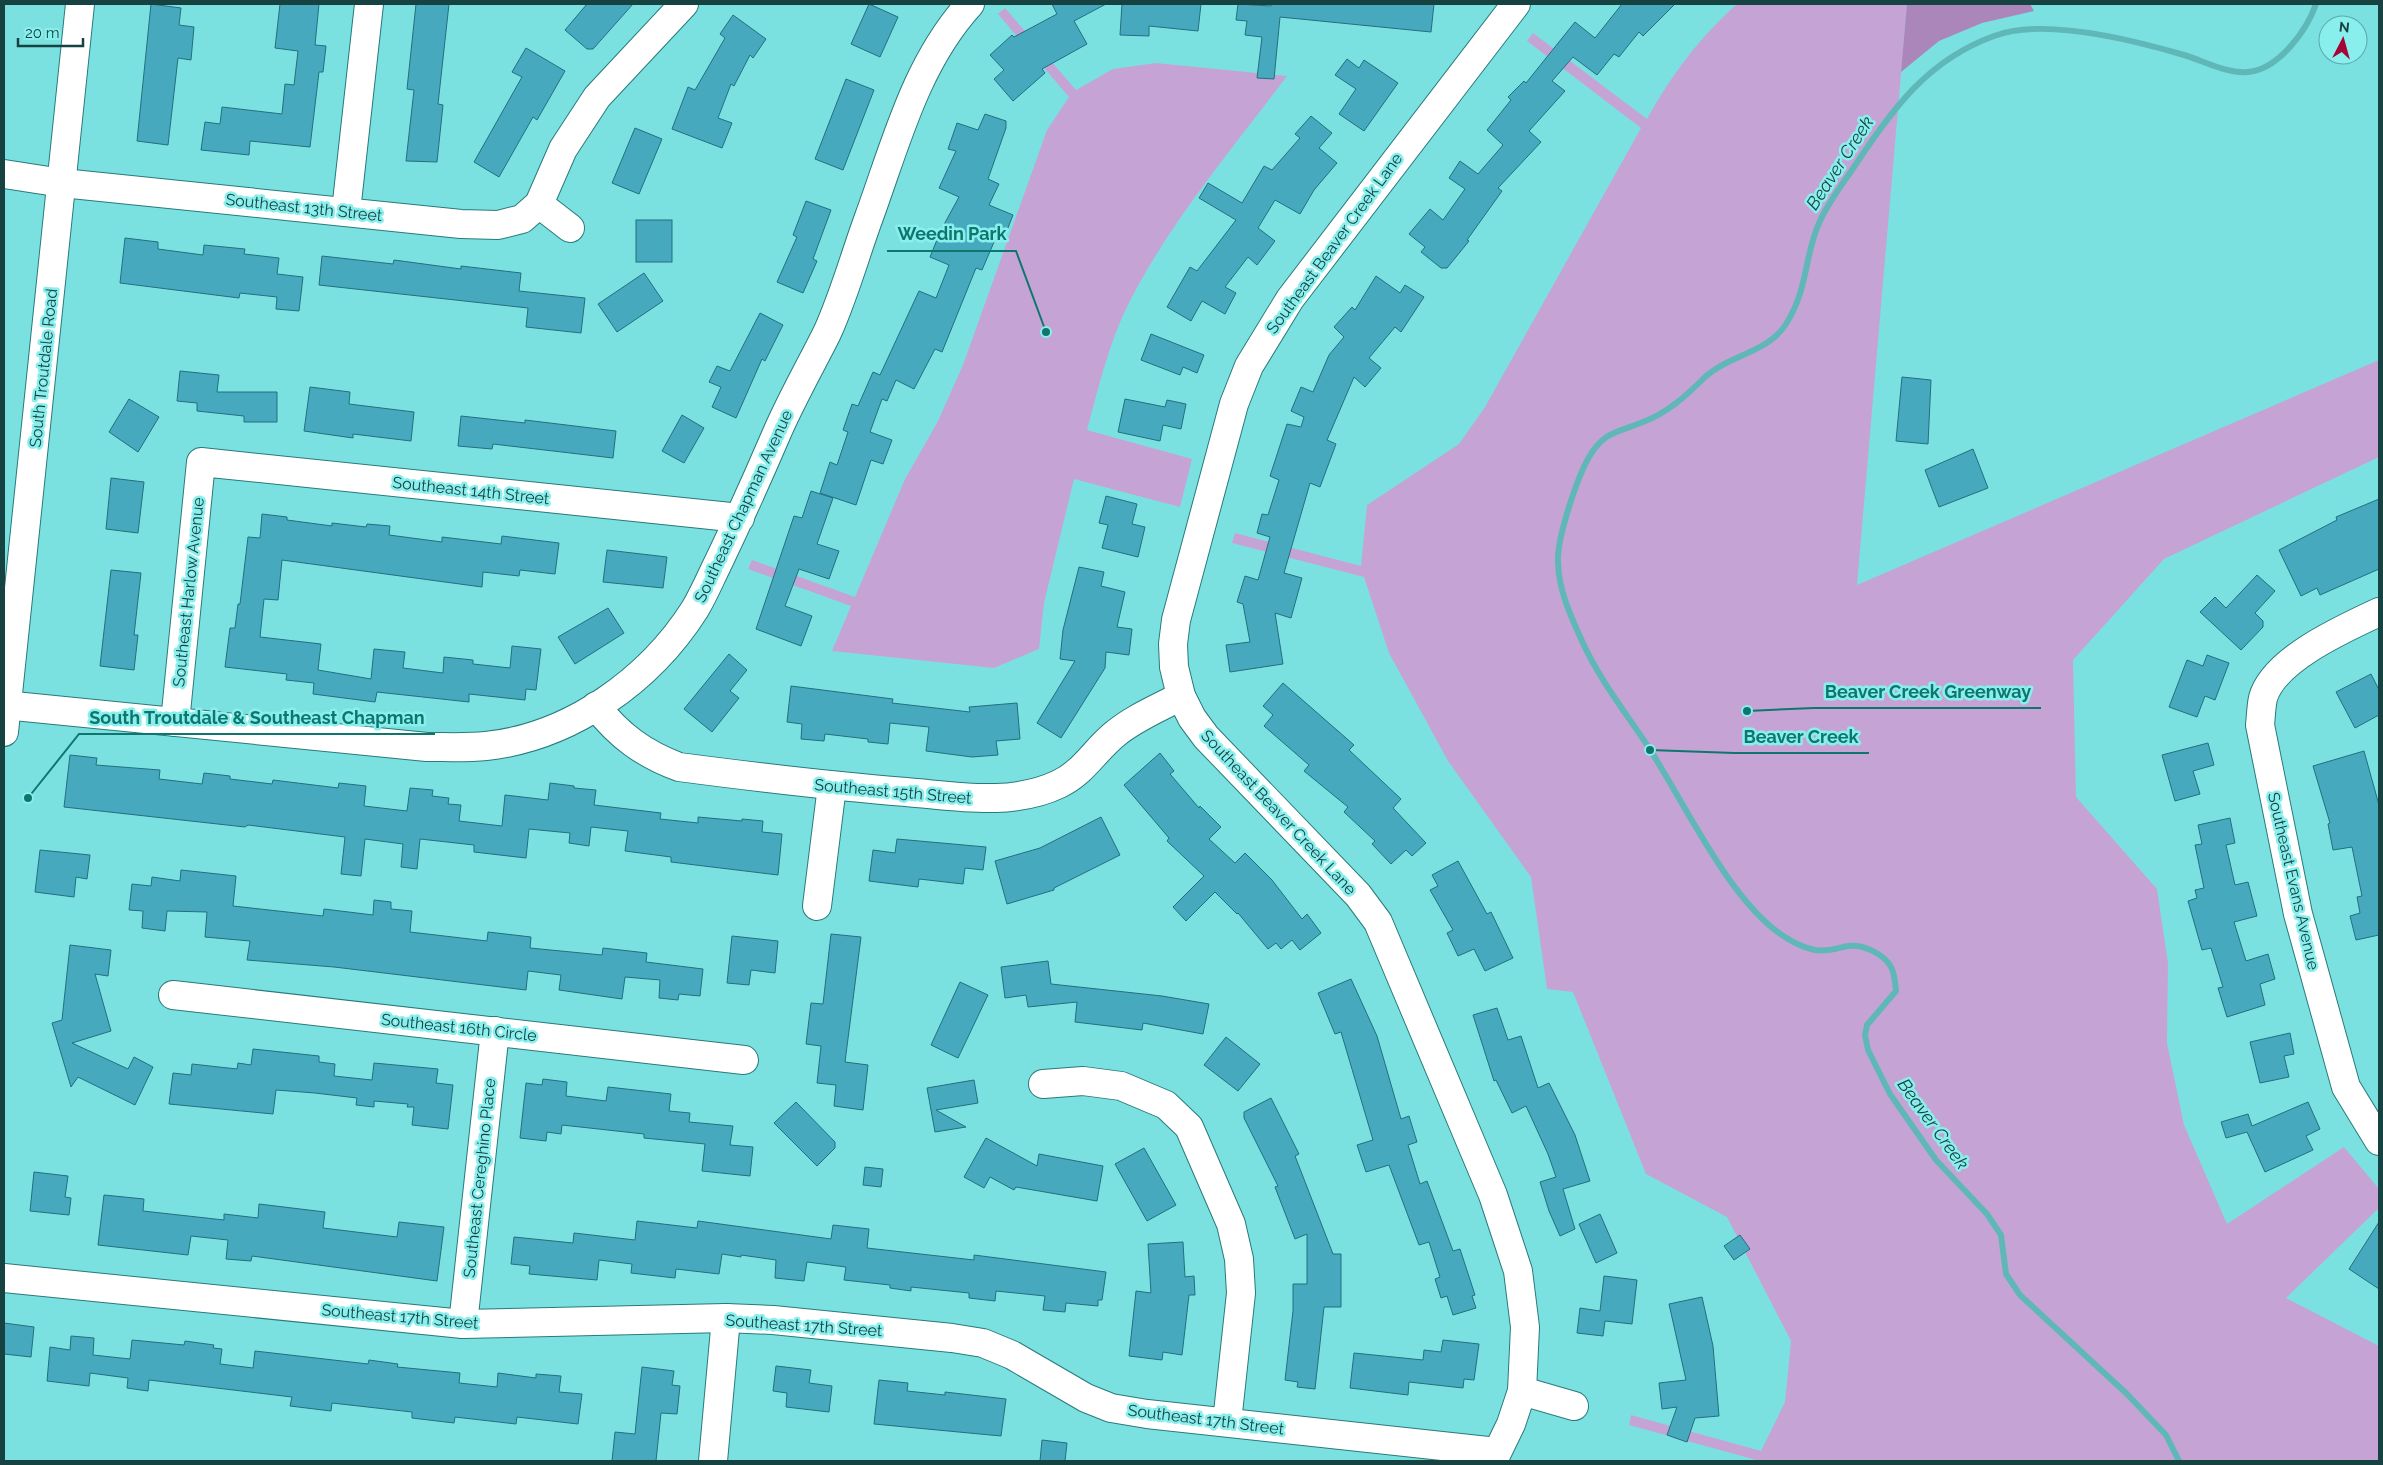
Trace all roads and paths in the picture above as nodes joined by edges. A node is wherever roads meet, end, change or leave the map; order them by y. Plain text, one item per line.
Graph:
1 (80, 4) edge
2 (369, 4) edge
3 (684, 4) edge
4 (970, 4) edge
5 (1516, 4) edge
6 (4, 174) edge
7 (62, 183) junction
8 (539, 204) junction
9 (346, 211) junction
10 (570, 228) dead end
11 (201, 462) joint
12 (740, 518) junction
13 (2379, 612) edge
14 (1181, 696) junction
15 (596, 706) junction
16 (5, 714) edge
17 (175, 722) junction
18 (832, 786) junction
19 (817, 906) dead end
20 (173, 995) dead end
21 (495, 1031) junction
22 (744, 1060) dead end
23 (1043, 1084) dead end
24 (2379, 1141) edge
25 (4, 1278) edge
26 (726, 1318) junction
27 (463, 1324) junction
28 (1522, 1391) junction
29 (1574, 1406) dead end
30 (1227, 1422) junction
31 (1495, 1456) edge
32 (713, 1461) edge

1 - 7 street, South Troutdale Road
2 - 9 street
3 - 8 street
4 - 12 street, Southeast Chapman Avenue
5 - 14 street, Southeast Beaver Creek Lane
6 - 7 street, Southeast 13th Street
7 - 9 street, Southeast 13th Street
7 - 16 street, South Troutdale Road
8 - 9 street, Southeast 13th Street
8 - 10 street
11 - 12 street, Southeast 14th Street
11 - 17 street, Southeast Harlow Avenue
12 - 15 street, Southeast Chapman Avenue
13 - 24 street, Southeast Evans Avenue
14 - 18 street, Southeast 15th Street
14 - 28 street, Southeast Beaver Creek Lane
15 - 17 street, Southeast Chapman Avenue
15 - 18 street, Southeast 15th Street
16 - 17 street, Southeast Chapman Avenue
18 - 19 street
20 - 21 street, Southeast 16th Circle
21 - 22 street, Southeast 16th Circle
21 - 27 street, Southeast Cereghino Place
23 - 30 street
25 - 27 street, Southeast 17th Street
26 - 27 street, Southeast 17th Street
26 - 30 street, Southeast 17th Street
26 - 32 street
28 - 29 street
28 - 31 street, Southeast Beaver Creek Lane
30 - 31 street, Southeast 17th Street

